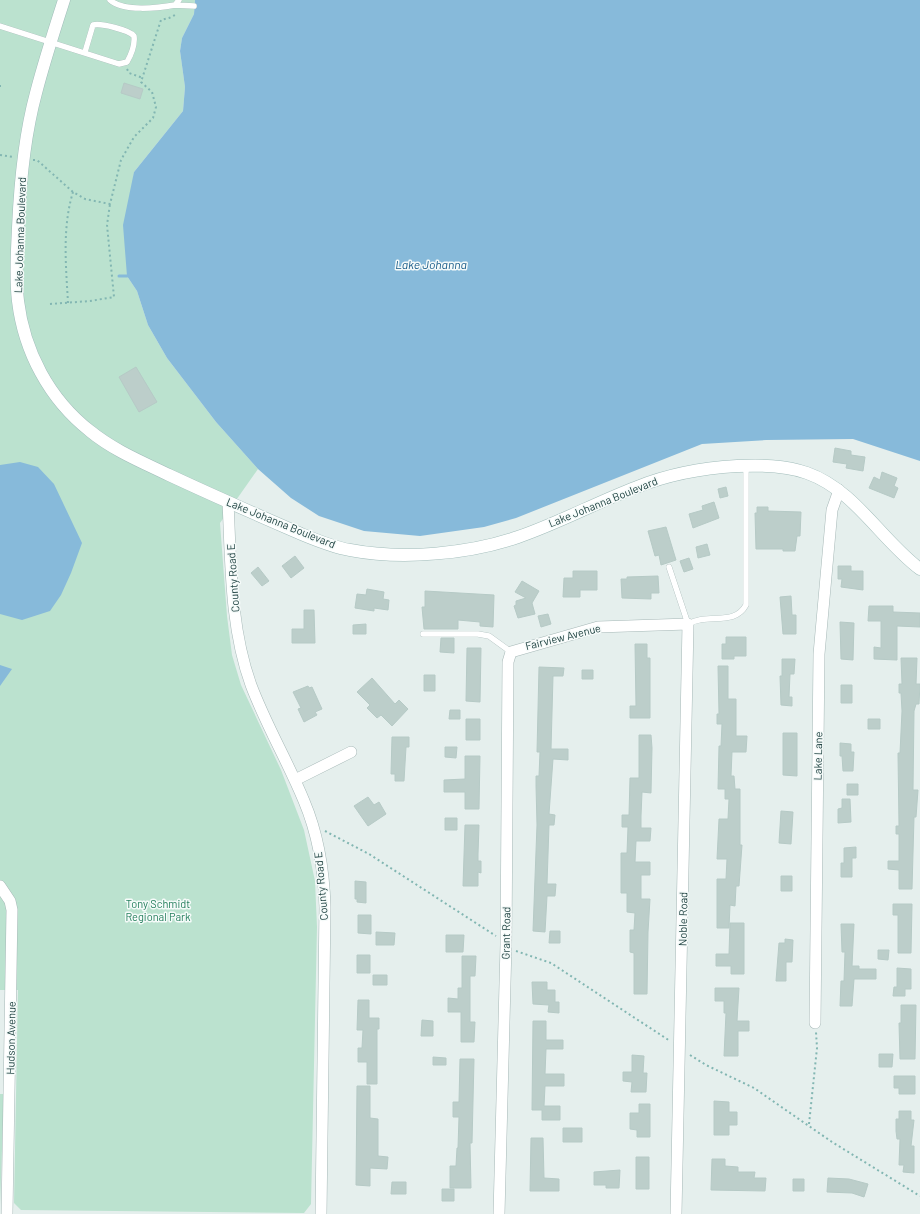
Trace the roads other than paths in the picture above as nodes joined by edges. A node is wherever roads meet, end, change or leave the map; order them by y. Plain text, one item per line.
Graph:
1 (64, 0) edge
2 (110, 0) edge
3 (179, 0) edge
4 (175, 6) junction
5 (194, 6) dead end
6 (0, 26) edge
7 (51, 41) junction
8 (85, 52) junction
9 (746, 466) junction
10 (840, 490) junction
11 (228, 502) junction
12 (669, 567) dead end
13 (920, 569) edge
14 (688, 624) junction
15 (423, 634) dead end
16 (511, 652) junction
17 (351, 752) dead end
18 (295, 780) junction
19 (0, 886) edge
20 (815, 1023) road end
21 (7, 1214) edge
22 (321, 1214) edge
23 (499, 1214) edge
24 (676, 1214) edge

1 - 7 street, Lake Johanna Boulevard
2 - 4 lane
3 - 4 lane
4 - 5 lane
6 - 7 lane
7 - 8 lane
7 - 11 street, Lake Johanna Boulevard
8 - 8 lane
9 - 10 street, Lake Johanna Boulevard
9 - 11 street, Lake Johanna Boulevard
9 - 14 lane
10 - 13 street, Lake Johanna Boulevard
10 - 20 street, Lake Lane
11 - 18 street, County Road E
12 - 14 lane
14 - 16 street, Fairview Avenue
14 - 24 street, Noble Road
15 - 16 lane
16 - 23 street, Grant Road
17 - 18 street
18 - 22 street, County Road E
19 - 21 street, Hudson Avenue

